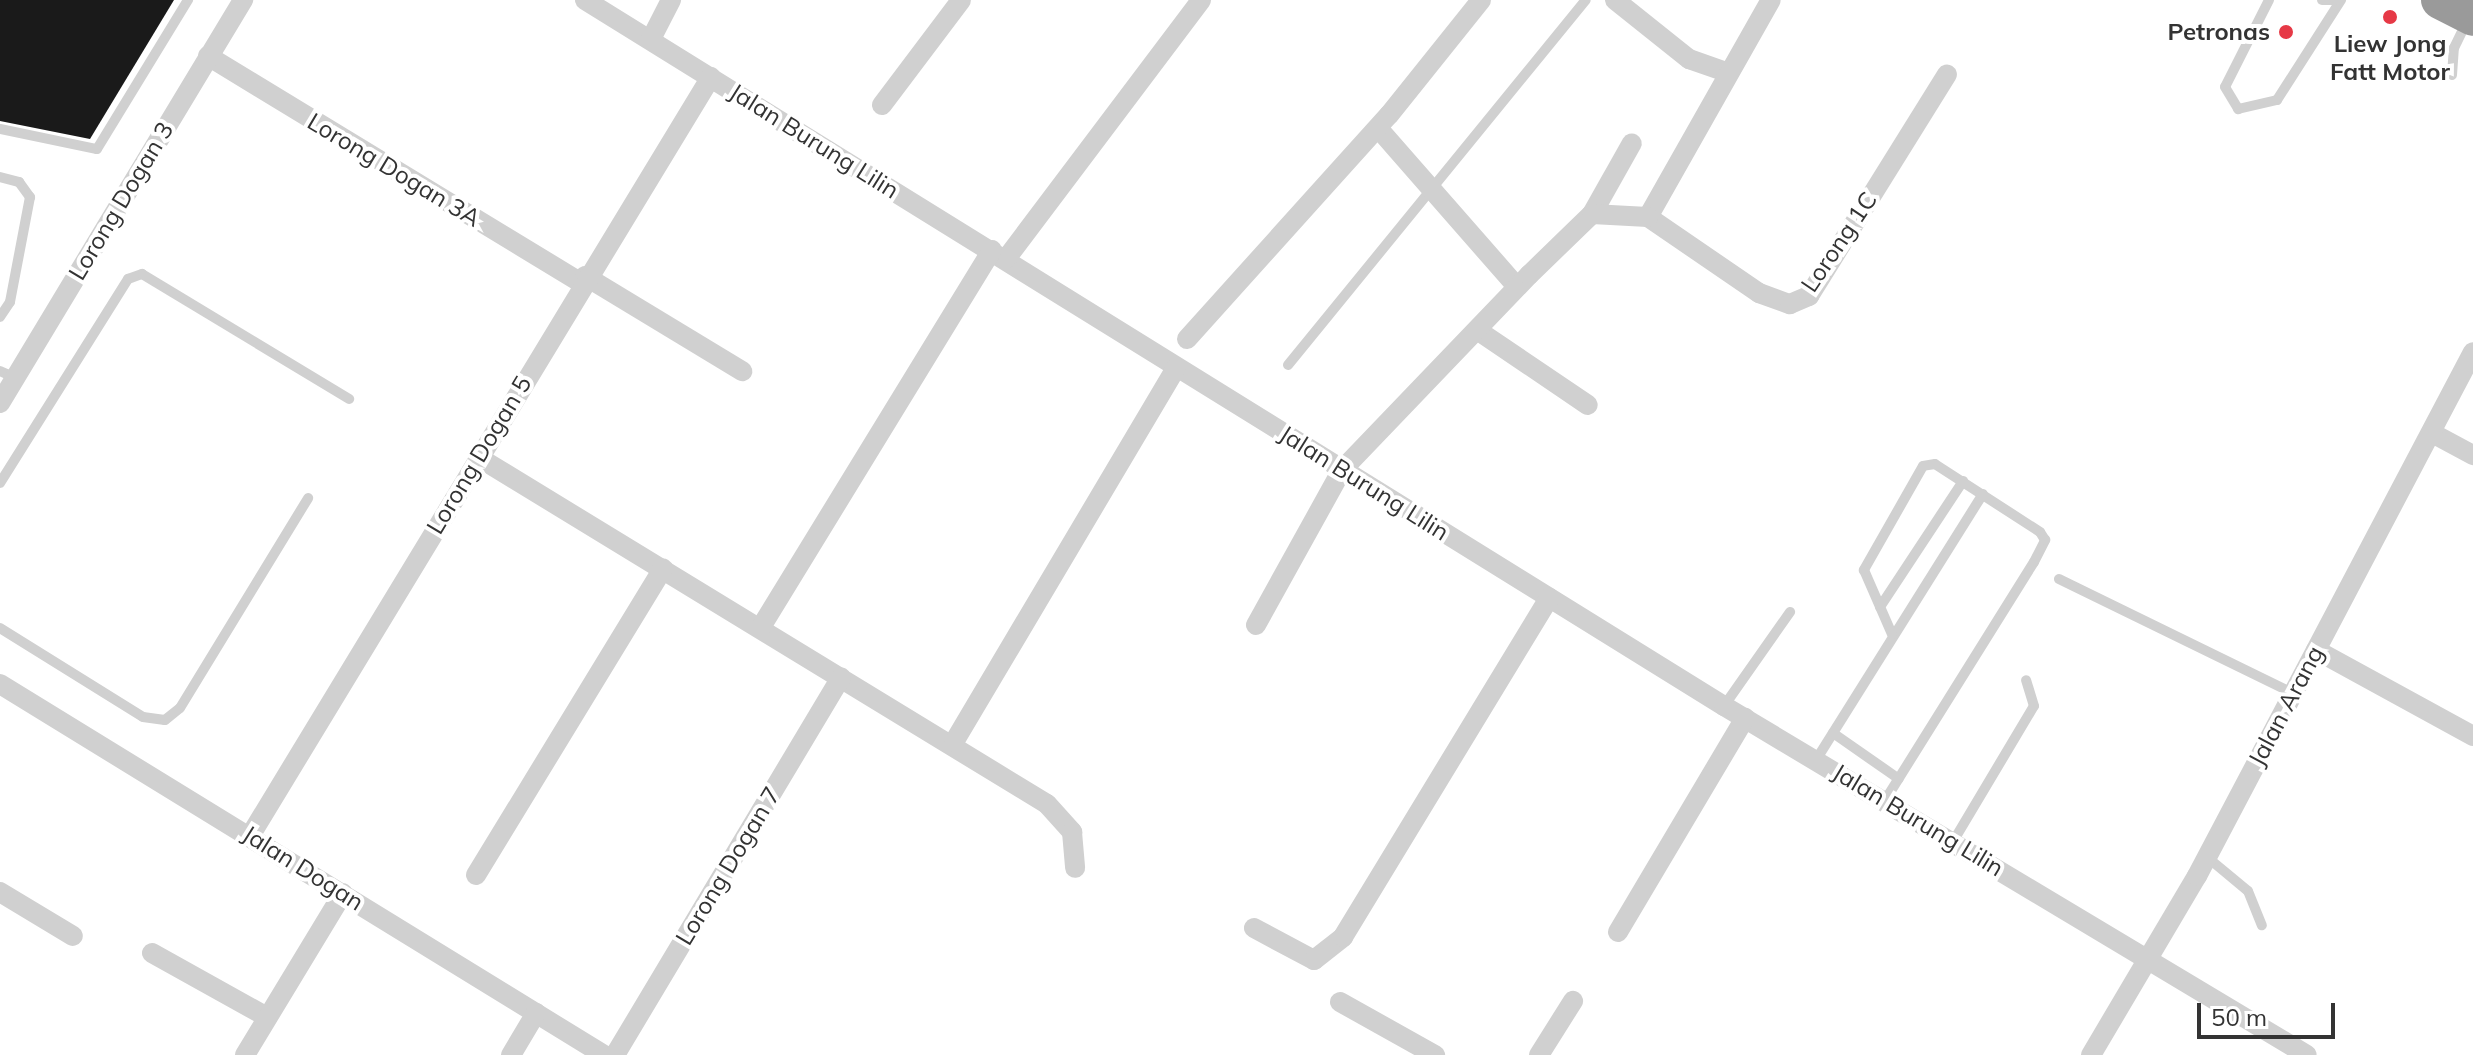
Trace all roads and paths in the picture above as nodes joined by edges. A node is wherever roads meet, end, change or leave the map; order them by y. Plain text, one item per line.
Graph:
1 (188, 0) edge
2 (243, 0) edge
3 (585, 0) edge
4 (671, 0) edge
5 (1201, 0) edge
6 (1481, 0) edge
7 (1586, 0) edge
8 (1615, 0) edge
9 (1771, 0) edge
10 (2269, 0) edge
11 (2322, 0) edge
12 (2334, 0) edge
13 (2341, 0) edge
14 (955, 2) edge
15 (2461, 11) edge
16 (651, 39) junction
17 (208, 56) junction
18 (1729, 73) junction
19 (1947, 74) dead end
20 (2452, 75) dead end
21 (711, 77) junction
22 (882, 105) dead end
23 (1378, 128) junction
24 (0, 129) edge
25 (1632, 143) dead end
26 (0, 177) edge
27 (1435, 194) junction
28 (1592, 214) junction
29 (1648, 217) junction
30 (999, 255) junction
31 (583, 279) junction
32 (1517, 287) junction
33 (0, 317) edge
34 (1480, 332) junction
35 (1187, 339) dead end
36 (2473, 352) edge
37 (1288, 365) dead end
38 (1176, 368) junction
39 (742, 371) dead end
40 (8, 374) edge
41 (349, 399) dead end
42 (0, 403) edge
43 (1588, 405) dead end
44 (2432, 433) junction
45 (2473, 455) edge
46 (478, 457) junction
47 (1342, 470) junction
48 (1963, 481) junction
49 (0, 483) edge
50 (1983, 494) junction
51 (308, 498) dead end
52 (663, 569) junction
53 (2059, 579) dead end
54 (1549, 598) junction
55 (1880, 607) junction
56 (1790, 612) dead end
57 (1256, 625) dead end
58 (761, 627) junction
59 (0, 628) edge
60 (1892, 634) junction
61 (2316, 650) junction
62 (841, 677) junction
63 (2026, 680) dead end
64 (0, 684) edge
65 (2293, 693) junction
66 (1724, 706) junction
67 (1745, 718) junction
68 (1833, 733) junction
69 (2473, 736) edge
70 (954, 742) junction
71 (1816, 760) junction
72 (1899, 779) junction
73 (1884, 802) junction
74 (250, 836) junction
75 (1954, 840) junction
76 (2207, 857) junction
77 (1075, 868) dead end
78 (476, 875) dead end
79 (0, 892) edge
80 (343, 893) junction
81 (2262, 925) dead end
82 (1254, 928) dead end
83 (1618, 932) dead end
84 (73, 936) dead end
85 (152, 953) dead end
86 (2149, 958) junction
87 (1573, 1001) dead end
88 (1340, 1002) dead end
89 (536, 1013) junction
90 (267, 1017) junction
91 (1410, 1049) edge
92 (245, 1055) edge
93 (511, 1055) edge
94 (604, 1055) edge
95 (615, 1055) edge
96 (1435, 1055) edge
97 (1539, 1055) edge
98 (2091, 1055) edge
99 (2307, 1055) edge

1 - 24 lane
2 - 17 street, Lorong Dogan 3
3 - 16 street, Jalan Burung Lilin
4 - 16 street
5 - 30 street
6 - 23 street
7 - 27 lane
8 - 18 street
9 - 18 street
10 - 13 lane
11 - 12 lane
14 - 22 street
15 - 20 lane
16 - 21 street, Jalan Burung Lilin
17 - 31 street, Lorong Dogan 3A
17 - 40 street, Lorong Dogan 3
18 - 29 street
19 - 29 street, Lorong 1C
21 - 30 street, Jalan Burung Lilin
21 - 31 street, Lorong Dogan 5
23 - 27 street
23 - 35 street
25 - 28 street
26 - 33 lane
27 - 32 street
27 - 37 lane
28 - 29 street
28 - 32 street
30 - 38 street, Jalan Burung Lilin
30 - 58 street
31 - 39 street, Lorong Dogan 3A
31 - 46 street, Lorong Dogan 5
32 - 34 street
34 - 43 street
34 - 47 street
36 - 44 street, Jalan Arang
38 - 47 street, Jalan Burung Lilin
38 - 70 street
40 - 42 street, Lorong Dogan 3
41 - 49 lane
44 - 45 street
44 - 61 street, Jalan Arang
46 - 52 street
46 - 74 street, Lorong Dogan 5
47 - 54 street, Jalan Burung Lilin
47 - 57 street
48 - 50 lane
48 - 55 lane
48 - 55 lane
50 - 60 lane
50 - 72 lane
51 - 59 lane
52 - 58 street
52 - 78 street
53 - 65 lane
54 - 66 street, Jalan Burung Lilin
54 - 82 street
55 - 60 lane
56 - 66 lane
58 - 62 street
60 - 68 lane
61 - 65 street, Jalan Arang
61 - 69 street
62 - 70 street
62 - 95 street, Lorong Dogan 7
63 - 75 lane
64 - 74 street, Jalan Dogan
65 - 76 street, Jalan Arang
66 - 67 street, Jalan Burung Lilin
67 - 71 street, Jalan Burung Lilin
67 - 83 street
68 - 71 lane
68 - 72 lane
70 - 77 street
71 - 73 street, Jalan Burung Lilin
72 - 73 lane
73 - 75 street, Jalan Burung Lilin
74 - 80 street, Jalan Dogan
75 - 86 street, Jalan Burung Lilin
76 - 81 lane
76 - 86 street, Jalan Arang
79 - 84 street
80 - 89 street, Jalan Dogan
80 - 90 street
85 - 90 street
86 - 98 street, Jalan Arang
86 - 99 street, Jalan Burung Lilin
87 - 97 street
88 - 91 street
89 - 93 street
89 - 94 street, Jalan Dogan
90 - 92 street
91 - 96 street

